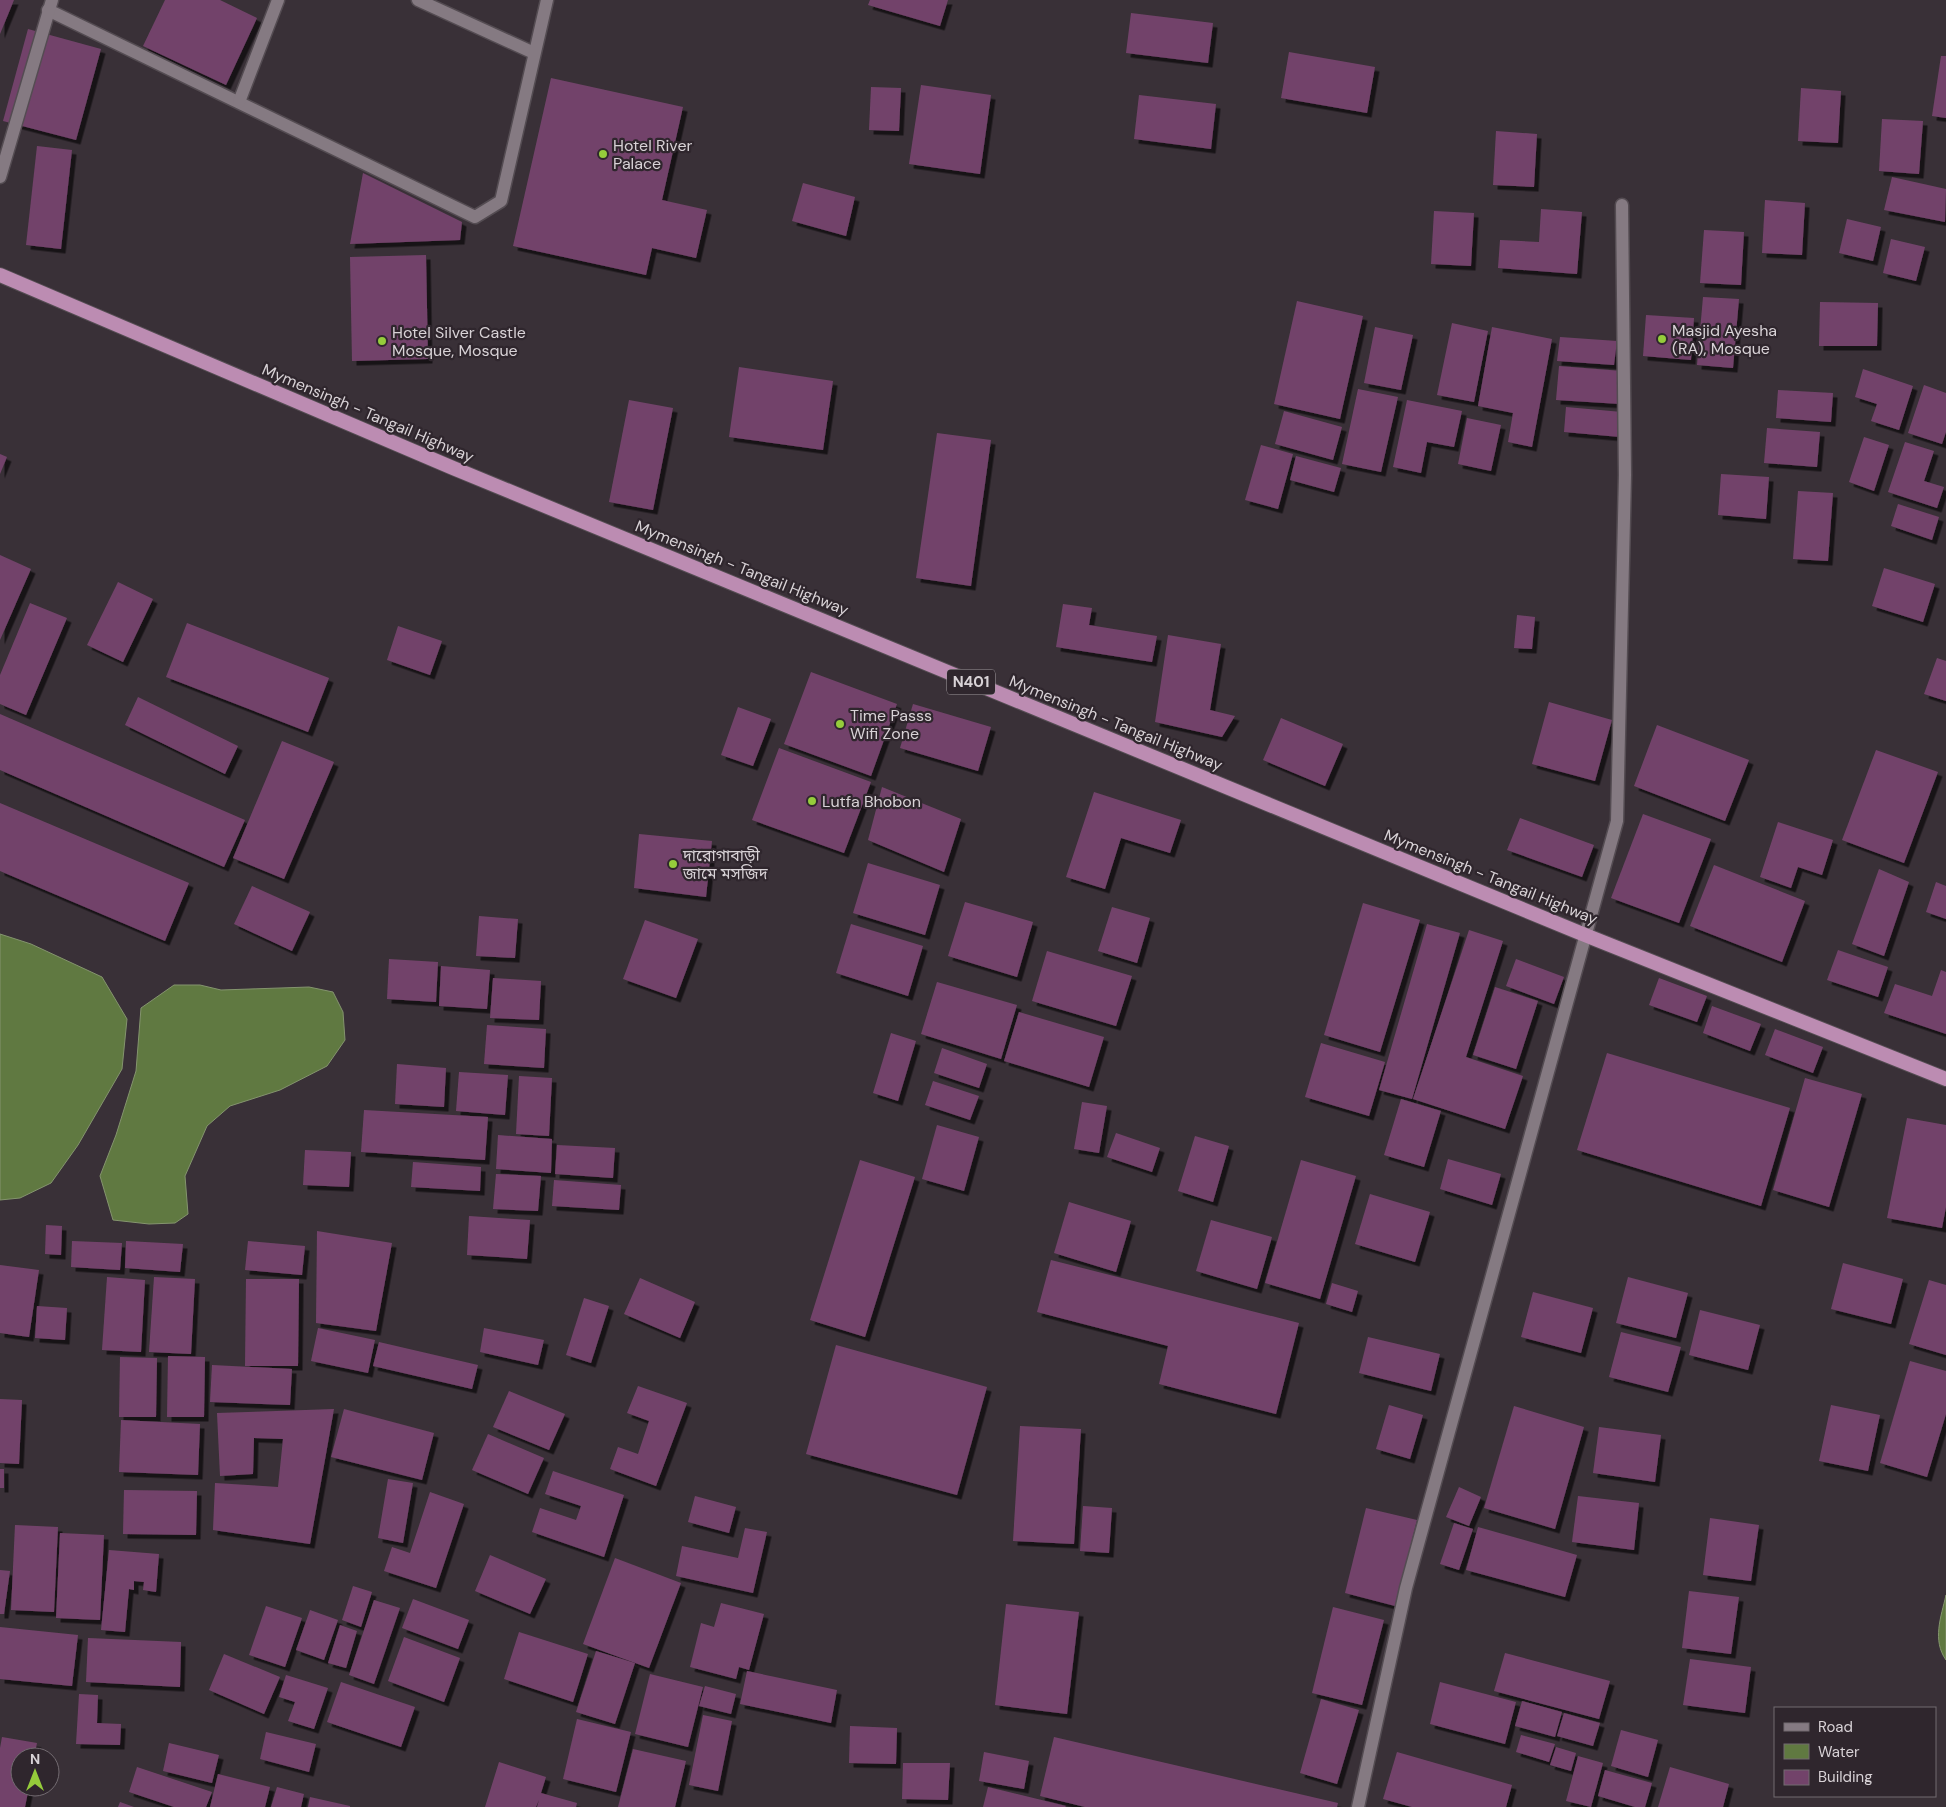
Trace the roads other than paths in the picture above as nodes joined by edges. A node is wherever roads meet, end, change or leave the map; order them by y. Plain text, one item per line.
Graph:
1 (278, 0) edge
2 (418, 0) edge
3 (547, 0) edge
4 (50, 5) edge
5 (534, 52) junction
6 (239, 102) junction
7 (0, 177) edge
8 (1622, 205) dead end
9 (0, 274) edge
10 (1585, 935) junction
11 (1946, 1079) edge
12 (1358, 1807) edge

1 - 6 street
2 - 5 street
3 - 5 street
4 - 6 street
4 - 7 street
5 - 6 street
8 - 10 street
9 - 10 highway, Mymensingh - Tangail Highway / N401
10 - 11 highway, Mymensingh - Tangail Highway / N401
10 - 12 street

